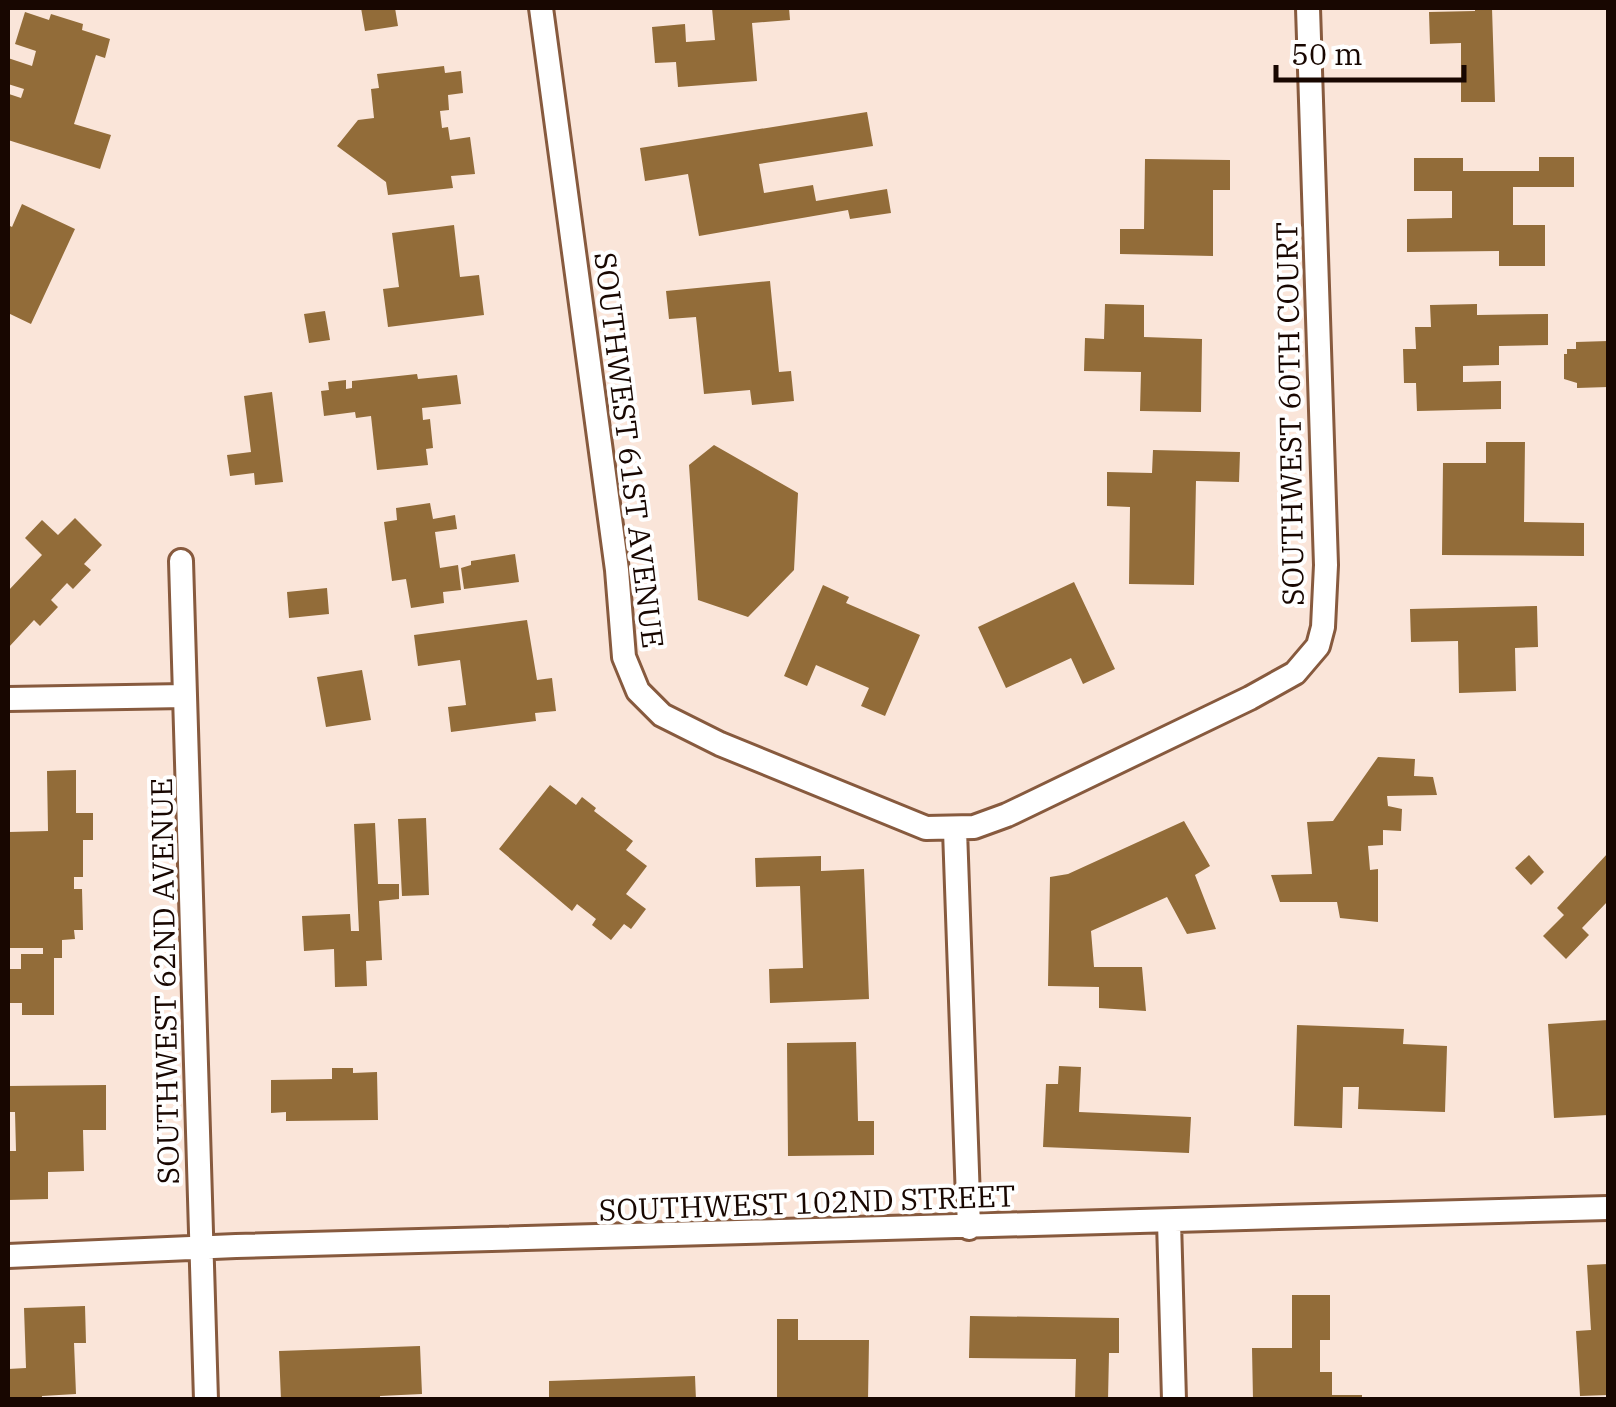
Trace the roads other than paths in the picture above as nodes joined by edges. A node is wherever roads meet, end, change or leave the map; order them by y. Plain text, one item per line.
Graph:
1 (541, 8) edge
2 (1308, 8) edge
3 (181, 561) dead end
4 (185, 696) junction
5 (8, 699) edge
6 (955, 830) junction
7 (1608, 1208) edge
8 (1168, 1221) junction
9 (969, 1228) junction
10 (200, 1248) junction
11 (8, 1256) edge
12 (206, 1400) edge
13 (1174, 1400) edge

1 - 6 street, SOUTHWEST 61ST AVENUE
2 - 6 street, SOUTHWEST 60TH COURT
3 - 4 street, SOUTHWEST 62ND AVENUE
4 - 5 street
4 - 10 street, SOUTHWEST 62ND AVENUE
6 - 9 street
7 - 8 street, SOUTHWEST 102ND STREET
8 - 9 street, SOUTHWEST 102ND STREET
8 - 13 street
9 - 10 street, SOUTHWEST 102ND STREET
10 - 11 street, SOUTHWEST 102ND STREET
10 - 12 street, SOUTHWEST 62ND AVENUE

